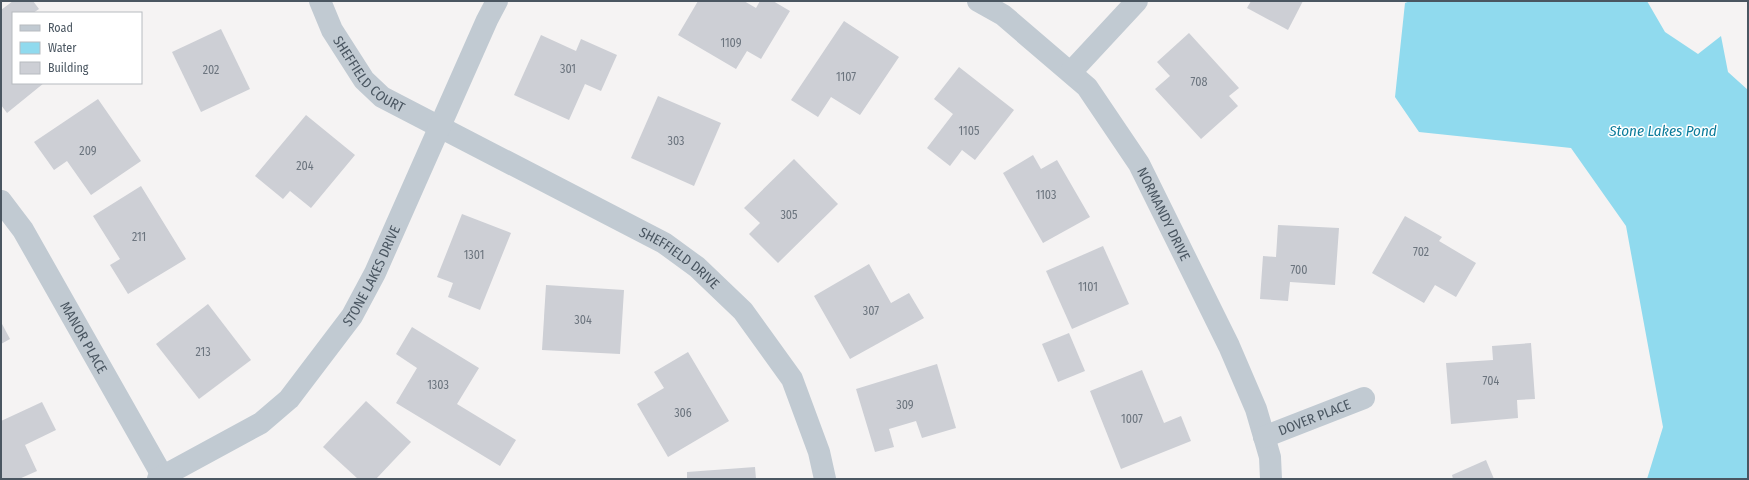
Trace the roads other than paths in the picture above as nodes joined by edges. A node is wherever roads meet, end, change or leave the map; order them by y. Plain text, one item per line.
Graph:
1 (320, 1) edge
2 (497, 1) edge
3 (978, 1) edge
4 (1137, 1) edge
5 (1071, 72) junction
6 (440, 128) junction
7 (1, 201) edge
8 (1364, 398) dead end
9 (1264, 437) junction
10 (160, 478) edge
11 (825, 479) edge
12 (1271, 479) edge

1 - 6 street, SHEFFIELD COURT
2 - 6 street, STONE LAKES DRIVE
3 - 5 street, NORMANDY DRIVE
4 - 5 street
5 - 9 street, NORMANDY DRIVE
6 - 10 street, STONE LAKES DRIVE
6 - 11 street, SHEFFIELD DRIVE
7 - 10 street, MANOR PLACE
8 - 9 street, DOVER PLACE
9 - 12 street, NORMANDY DRIVE

